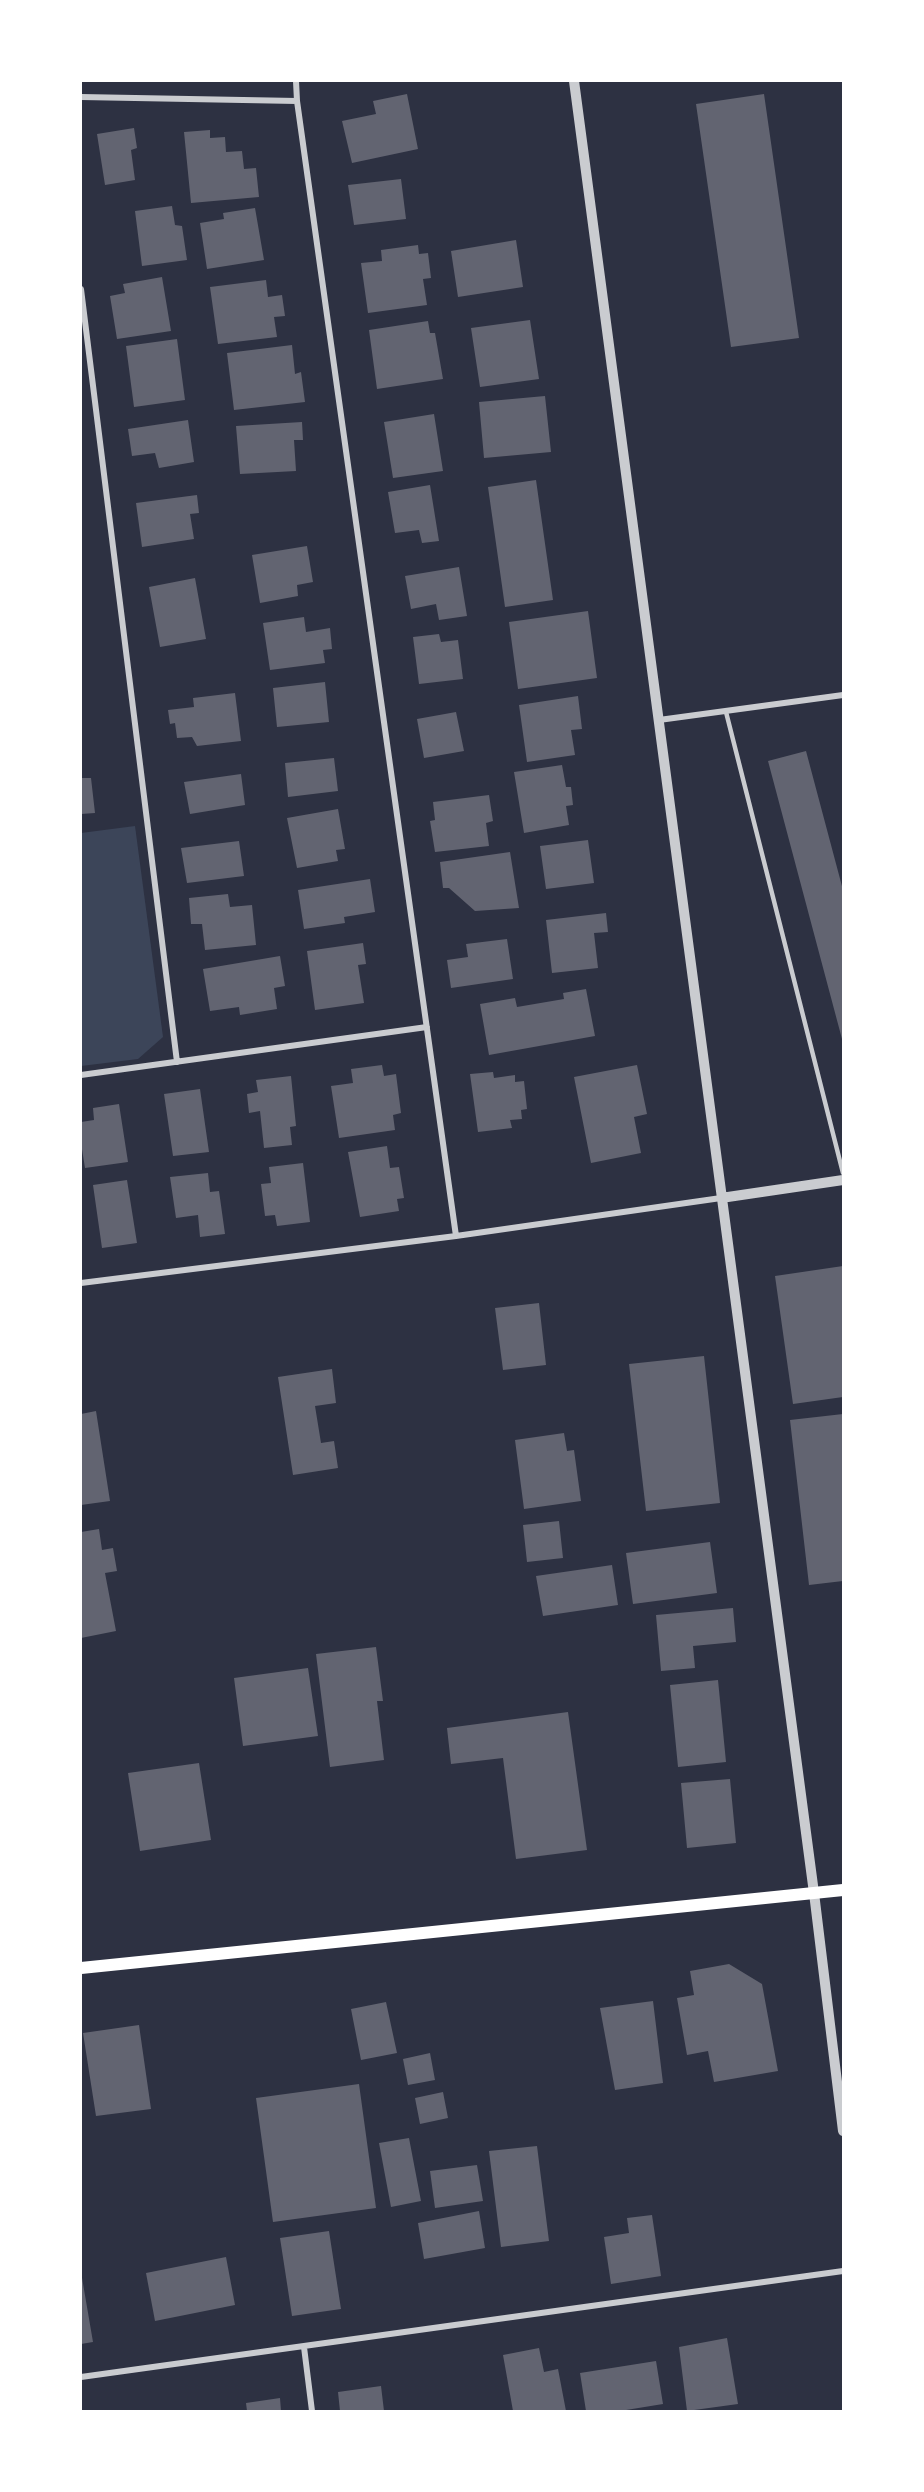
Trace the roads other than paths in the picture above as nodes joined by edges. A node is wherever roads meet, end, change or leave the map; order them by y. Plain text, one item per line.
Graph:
1 (296, 81) edge
2 (574, 81) edge
3 (81, 98) edge
4 (297, 101) junction
5 (81, 289) edge
6 (843, 695) edge
7 (726, 712) junction
8 (659, 720) junction
9 (426, 1027) junction
10 (177, 1062) junction
11 (81, 1076) edge
12 (843, 1173) edge
13 (843, 1180) edge
14 (721, 1198) junction
15 (456, 1236) junction
16 (81, 1283) edge
17 (843, 1890) edge
18 (814, 1893) junction
19 (81, 1968) edge
20 (843, 2131) edge
21 (843, 2271) edge
22 (304, 2347) junction
23 (81, 2377) edge
24 (312, 2411) edge

1 - 4 street
2 - 8 street
3 - 4 street
4 - 9 street
5 - 10 street
6 - 7 street
7 - 8 street
7 - 12 lane
8 - 14 street
9 - 10 street
9 - 15 street
10 - 11 street
13 - 14 street
14 - 15 street
14 - 18 street
15 - 16 street
17 - 18 main road
18 - 19 main road
18 - 20 street
21 - 22 street
22 - 23 street
22 - 24 street

